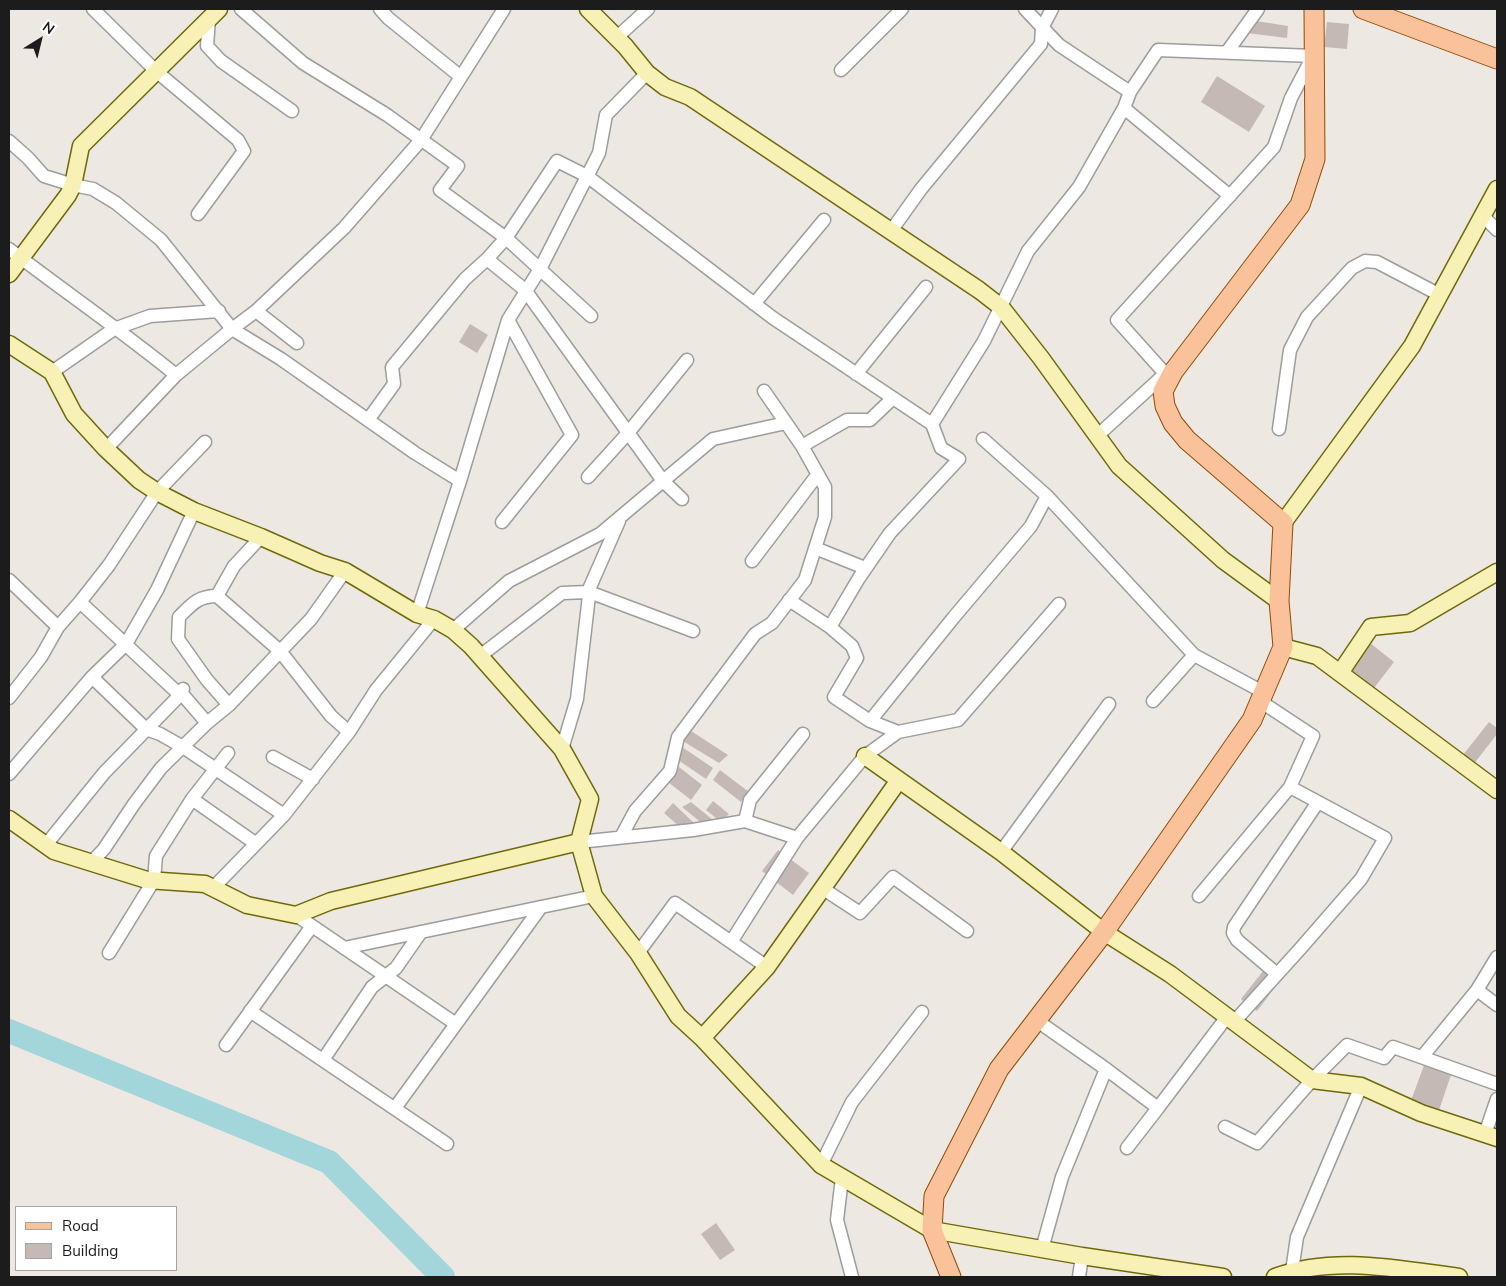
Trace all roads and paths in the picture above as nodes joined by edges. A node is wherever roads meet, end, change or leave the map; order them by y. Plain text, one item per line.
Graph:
1 (93, 9) edge
2 (241, 9) edge
3 (380, 9) edge
4 (504, 9) edge
5 (588, 9) edge
6 (648, 9) edge
7 (902, 9) edge
8 (1026, 9) edge
9 (1052, 9) edge
10 (1258, 9) edge
11 (1314, 9) edge
12 (1364, 9) edge
13 (214, 14) edge
14 (1042, 28) junction
15 (616, 38) junction
16 (1228, 52) junction
17 (1313, 56) junction
18 (1497, 59) edge
19 (841, 70) dead end
20 (156, 71) junction
21 (647, 73) junction
22 (461, 77) junction
23 (1130, 92) junction
24 (1124, 108) junction
25 (292, 111) dead end
26 (421, 140) junction
27 (9, 141) edge
28 (587, 176) junction
29 (73, 185) junction
30 (1497, 189) edge
31 (1230, 196) junction
32 (198, 214) dead end
33 (1483, 216) junction
34 (824, 220) dead end
35 (1497, 230) edge
36 (891, 231) junction
37 (506, 238) junction
38 (14, 253) edge
39 (487, 259) junction
40 (540, 269) junction
41 (9, 274) edge
42 (926, 288) dead end
43 (525, 290) junction
44 (1440, 295) junction
45 (754, 304) junction
46 (1001, 307) junction
47 (218, 311) junction
48 (256, 311) junction
49 (591, 316) dead end
50 (508, 320) junction
51 (114, 329) junction
52 (232, 329) junction
53 (297, 343) dead end
54 (9, 344) edge
55 (686, 360) dead end
56 (52, 372) junction
57 (856, 374) junction
58 (176, 375) junction
59 (1167, 376) junction
60 (764, 392) dead end
61 (893, 398) junction
62 (368, 420) junction
63 (786, 423) junction
64 (932, 424) junction
65 (1279, 429) dead end
66 (628, 433) junction
67 (1097, 436) junction
68 (983, 439) dead end
69 (205, 442) dead end
70 (802, 446) junction
71 (106, 449) junction
72 (818, 474) junction
73 (588, 477) dead end
74 (460, 481) junction
75 (663, 481) junction
76 (157, 492) junction
77 (1046, 496) junction
78 (682, 499) dead end
79 (194, 511) junction
80 (620, 517) junction
81 (502, 522) dead end
82 (1283, 523) junction
83 (261, 537) junction
84 (815, 548) junction
85 (752, 561) dead end
86 (865, 568) junction
87 (345, 571) junction
88 (1497, 572) edge
89 (9, 580) edge
90 (590, 592) junction
91 (217, 596) junction
92 (789, 600) junction
93 (1279, 601) junction
94 (80, 602) junction
95 (1059, 604) dead end
96 (416, 614) junction
97 (434, 619) junction
98 (58, 626) junction
99 (830, 627) junction
100 (453, 630) junction
101 (693, 631) dead end
102 (126, 644) junction
103 (1283, 646) junction
104 (280, 651) junction
105 (1194, 655) junction
106 (480, 656) junction
107 (1340, 673) junction
108 (92, 677) junction
109 (181, 692) junction
110 (1261, 696) junction
111 (9, 698) edge
112 (1153, 702) dead end
113 (229, 704) junction
114 (1109, 704) dead end
115 (870, 721) junction
116 (207, 723) junction
117 (146, 729) junction
118 (349, 732) junction
119 (898, 732) junction
120 (803, 734) dead end
121 (183, 747) junction
122 (562, 750) junction
123 (228, 752) dead end
124 (273, 756) dead end
125 (865, 756) junction
126 (216, 769) junction
127 (9, 774) edge
128 (313, 779) junction
129 (899, 780) junction
130 (1290, 787) junction
131 (1497, 790) edge
132 (192, 799) junction
133 (1318, 802) junction
134 (284, 815) junction
135 (9, 820) edge
136 (744, 821) junction
137 (621, 837) junction
138 (797, 838) junction
139 (578, 842) junction
140 (255, 843) junction
141 (45, 846) junction
142 (1002, 852) junction
143 (91, 863) junction
144 (154, 880) junction
145 (213, 888) junction
146 (822, 888) junction
147 (594, 896) junction
148 (1199, 896) dead end
149 (541, 907) junction
150 (296, 915) junction
151 (312, 926) junction
152 (967, 930) dead end
153 (421, 932) junction
154 (1104, 932) junction
155 (731, 942) junction
156 (344, 948) junction
157 (109, 953) dead end
158 (638, 953) junction
159 (1497, 957) edge
160 (767, 967) junction
161 (1276, 974) junction
162 (386, 976) junction
163 (1477, 990) junction
164 (1497, 1005) edge
165 (250, 1011) junction
166 (922, 1012) dead end
167 (1036, 1020) junction
168 (1230, 1020) junction
169 (456, 1024) junction
170 (702, 1038) junction
171 (226, 1045) dead end
172 (1422, 1057) junction
173 (323, 1060) junction
174 (1106, 1069) junction
175 (1312, 1080) junction
176 (1497, 1084) edge
177 (1361, 1086) junction
178 (1497, 1099) edge
179 (395, 1108) junction
180 (1158, 1108) junction
181 (1225, 1127) dead end
182 (1491, 1136) edge
183 (447, 1144) dead end
184 (1127, 1148) dead end
185 (820, 1165) junction
186 (842, 1178) junction
187 (932, 1230) junction
188 (1042, 1249) junction
189 (1082, 1256) junction
190 (1292, 1271) junction
191 (852, 1277) edge
192 (951, 1277) edge
193 (1079, 1277) edge
194 (1223, 1277) edge
195 (1275, 1277) edge
196 (1459, 1277) edge

1 - 20 street
2 - 26 street
3 - 22 street
4 - 22 street
5 - 15 street
6 - 15 street
7 - 19 street
8 - 14 street
9 - 14 street
10 - 16 street
11 - 17 main road
12 - 18 main road
13 - 20 street
13 - 25 street
14 - 23 street
14 - 36 street
15 - 21 street
16 - 17 street
16 - 23 street
17 - 31 street
17 - 59 main road
20 - 29 street
20 - 32 street
21 - 28 street
21 - 36 street
22 - 26 street
23 - 24 street
24 - 31 street
24 - 46 street
26 - 37 street
26 - 48 street
27 - 29 street
28 - 37 street
28 - 40 street
28 - 45 street
29 - 38 street
29 - 47 street
30 - 33 street
31 - 59 street
33 - 35 street
33 - 44 street
34 - 45 street
36 - 46 street
37 - 39 street
37 - 40 street
38 - 41 street
38 - 51 street
39 - 43 street
39 - 62 street
40 - 43 street
40 - 49 street
42 - 57 street
43 - 50 street
43 - 66 street
44 - 65 street
44 - 82 street
45 - 57 street
46 - 64 street
46 - 67 street
47 - 51 street
47 - 52 street
48 - 52 street
48 - 53 street
50 - 74 street
50 - 81 street
51 - 56 street
51 - 58 street
52 - 58 street
52 - 62 street
54 - 56 street
55 - 66 street
56 - 71 street
57 - 61 street
58 - 71 street
59 - 67 street
59 - 82 main road
60 - 63 street
61 - 64 street
61 - 70 street
62 - 74 street
63 - 70 street
63 - 75 street
64 - 86 street
66 - 73 street
66 - 75 street
67 - 93 street
68 - 77 street
69 - 76 street
70 - 72 street
71 - 76 street
72 - 84 street
72 - 85 street
74 - 96 street
75 - 78 street
75 - 80 street
76 - 79 street
76 - 94 street
77 - 105 street
77 - 115 street
79 - 83 street
79 - 102 street
80 - 90 street
80 - 100 street
82 - 93 main road
83 - 87 street
83 - 91 street
84 - 86 street
84 - 92 street
86 - 99 street
87 - 96 street
87 - 104 street
88 - 107 street
89 - 98 street
90 - 101 street
90 - 106 street
90 - 122 street
91 - 104 street
91 - 113 street
92 - 99 street
92 - 137 street
93 - 103 main road
94 - 98 street
94 - 102 street
95 - 119 street
96 - 97 street
97 - 100 street
97 - 118 street
98 - 111 street
99 - 115 street
100 - 106 street
102 - 108 street
102 - 109 street
103 - 107 street
103 - 110 main road
104 - 113 street
104 - 118 street
105 - 110 street
105 - 112 street
106 - 122 street
107 - 131 street
108 - 117 street
108 - 127 street
109 - 116 street
109 - 117 street
110 - 130 street
110 - 154 main road
113 - 116 street
114 - 142 street
115 - 119 street
116 - 121 street
117 - 121 street
117 - 141 street
118 - 128 street
119 - 125 street
120 - 136 street
121 - 126 street
121 - 143 street
122 - 139 street
123 - 126 street
124 - 128 street
125 - 129 street
125 - 138 street
126 - 132 street
126 - 134 street
128 - 134 street
129 - 142 street
129 - 146 street
130 - 133 street
130 - 148 street
132 - 140 street
132 - 144 street
133 - 161 street
133 - 161 street
134 - 140 street
135 - 141 street
136 - 137 street
136 - 138 street
137 - 139 street
138 - 155 street
139 - 147 street
139 - 150 street
140 - 145 street
141 - 143 street
142 - 154 street
143 - 144 street
144 - 145 street
144 - 157 street
145 - 150 street
146 - 152 street
146 - 160 street
147 - 149 street
147 - 158 street
149 - 153 street
149 - 169 street
150 - 151 street
151 - 156 street
151 - 165 street
153 - 156 street
153 - 162 street
154 - 167 main road
154 - 168 street
155 - 158 street
155 - 160 street
156 - 162 street
158 - 170 street
159 - 163 street
160 - 170 street
161 - 168 street
162 - 169 street
162 - 173 street
163 - 164 street
163 - 172 street
165 - 171 street
165 - 173 street
166 - 185 street
167 - 174 street
167 - 187 main road
168 - 175 street
168 - 180 street
169 - 179 street
170 - 185 street
172 - 175 street
172 - 176 street
173 - 179 street
174 - 180 street
174 - 188 street
175 - 177 street
175 - 181 street
177 - 182 street
177 - 190 street
178 - 182 street
179 - 183 street
180 - 184 street
185 - 186 street
186 - 187 street
186 - 191 street
187 - 188 street
187 - 192 main road
188 - 189 street
189 - 193 street
189 - 194 street
190 - 195 street
190 - 196 street

